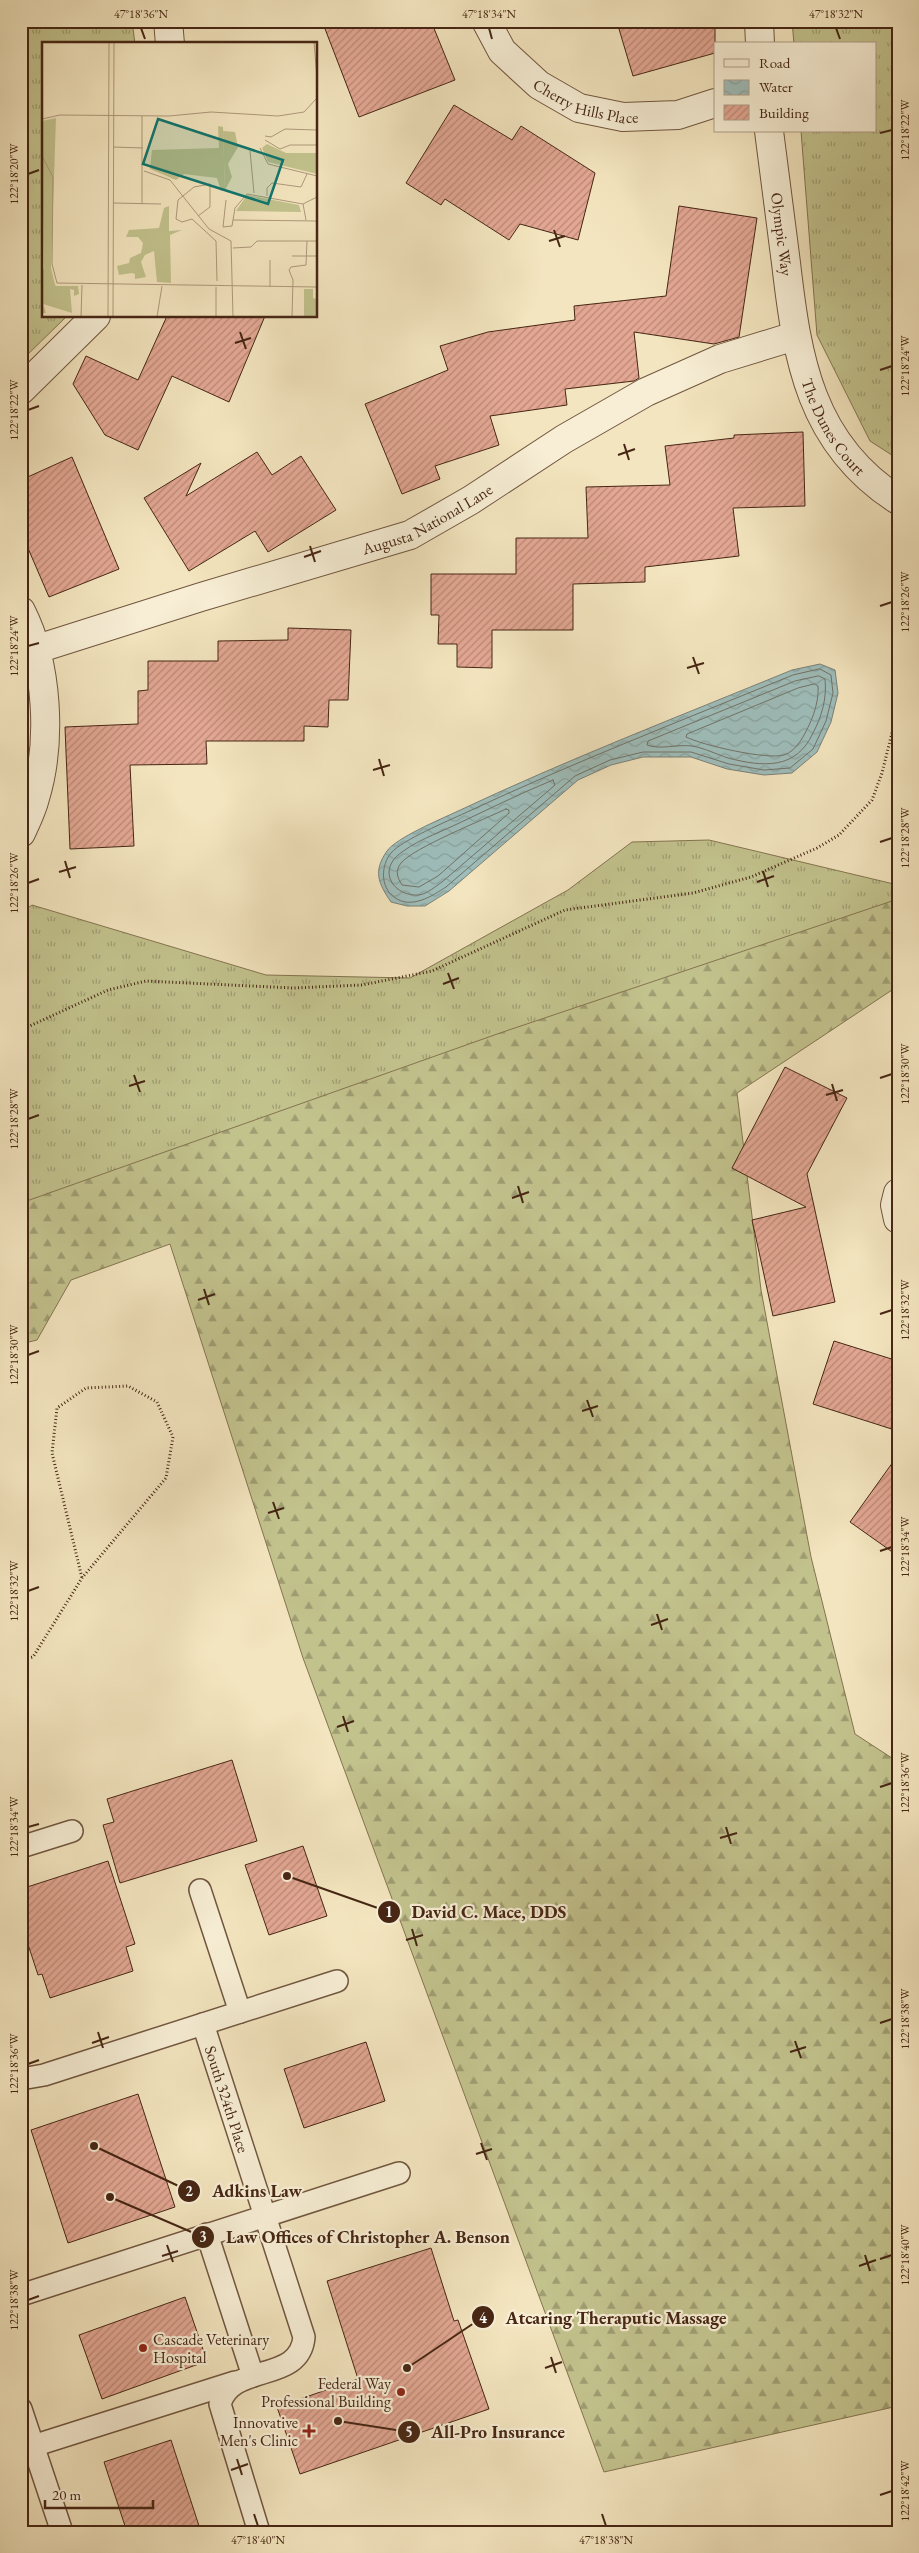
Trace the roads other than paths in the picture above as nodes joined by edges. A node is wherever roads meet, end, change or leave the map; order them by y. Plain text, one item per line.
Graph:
1 (168, 21) edge
2 (486, 21) edge
3 (759, 21) edge
4 (170, 42) edge
5 (760, 42) edge
6 (714, 103) edge
7 (769, 132) edge
8 (94, 318) edge
9 (795, 336) junction
10 (21, 390) edge
11 (898, 500) edge
12 (21, 611) edge
13 (37, 649) junction
14 (21, 833) edge
15 (898, 1193) edge
16 (898, 1219) edge
17 (72, 1831) dead end
18 (21, 1847) edge
19 (200, 1890) dead end
20 (336, 1981) dead end
21 (240, 2012) junction
22 (203, 2024) junction
23 (21, 2079) edge
24 (400, 2173) dead end
25 (266, 2215) junction
26 (207, 2234) junction
27 (22, 2291) edge
28 (247, 2378) junction
29 (21, 2409) edge
30 (33, 2446) junction
31 (62, 2532) edge
32 (259, 2532) edge

1 - 4 street
2 - 6 street, Cherry Hills Place
3 - 5 street
7 - 9 street, Olympic Way
8 - 10 street
9 - 11 street, The Dunes Court
9 - 13 street, Augusta National Lane
12 - 13 street
13 - 14 street
15 - 16 street
17 - 18 lane
19 - 21 lane
20 - 21 lane
21 - 22 lane
22 - 23 lane
22 - 25 lane, South 324th Place
24 - 25 lane
25 - 26 lane
25 - 28 lane, South 324th Place
26 - 27 lane
26 - 28 lane
28 - 30 lane
28 - 32 lane, South 324th Place
29 - 30 lane
30 - 31 lane

